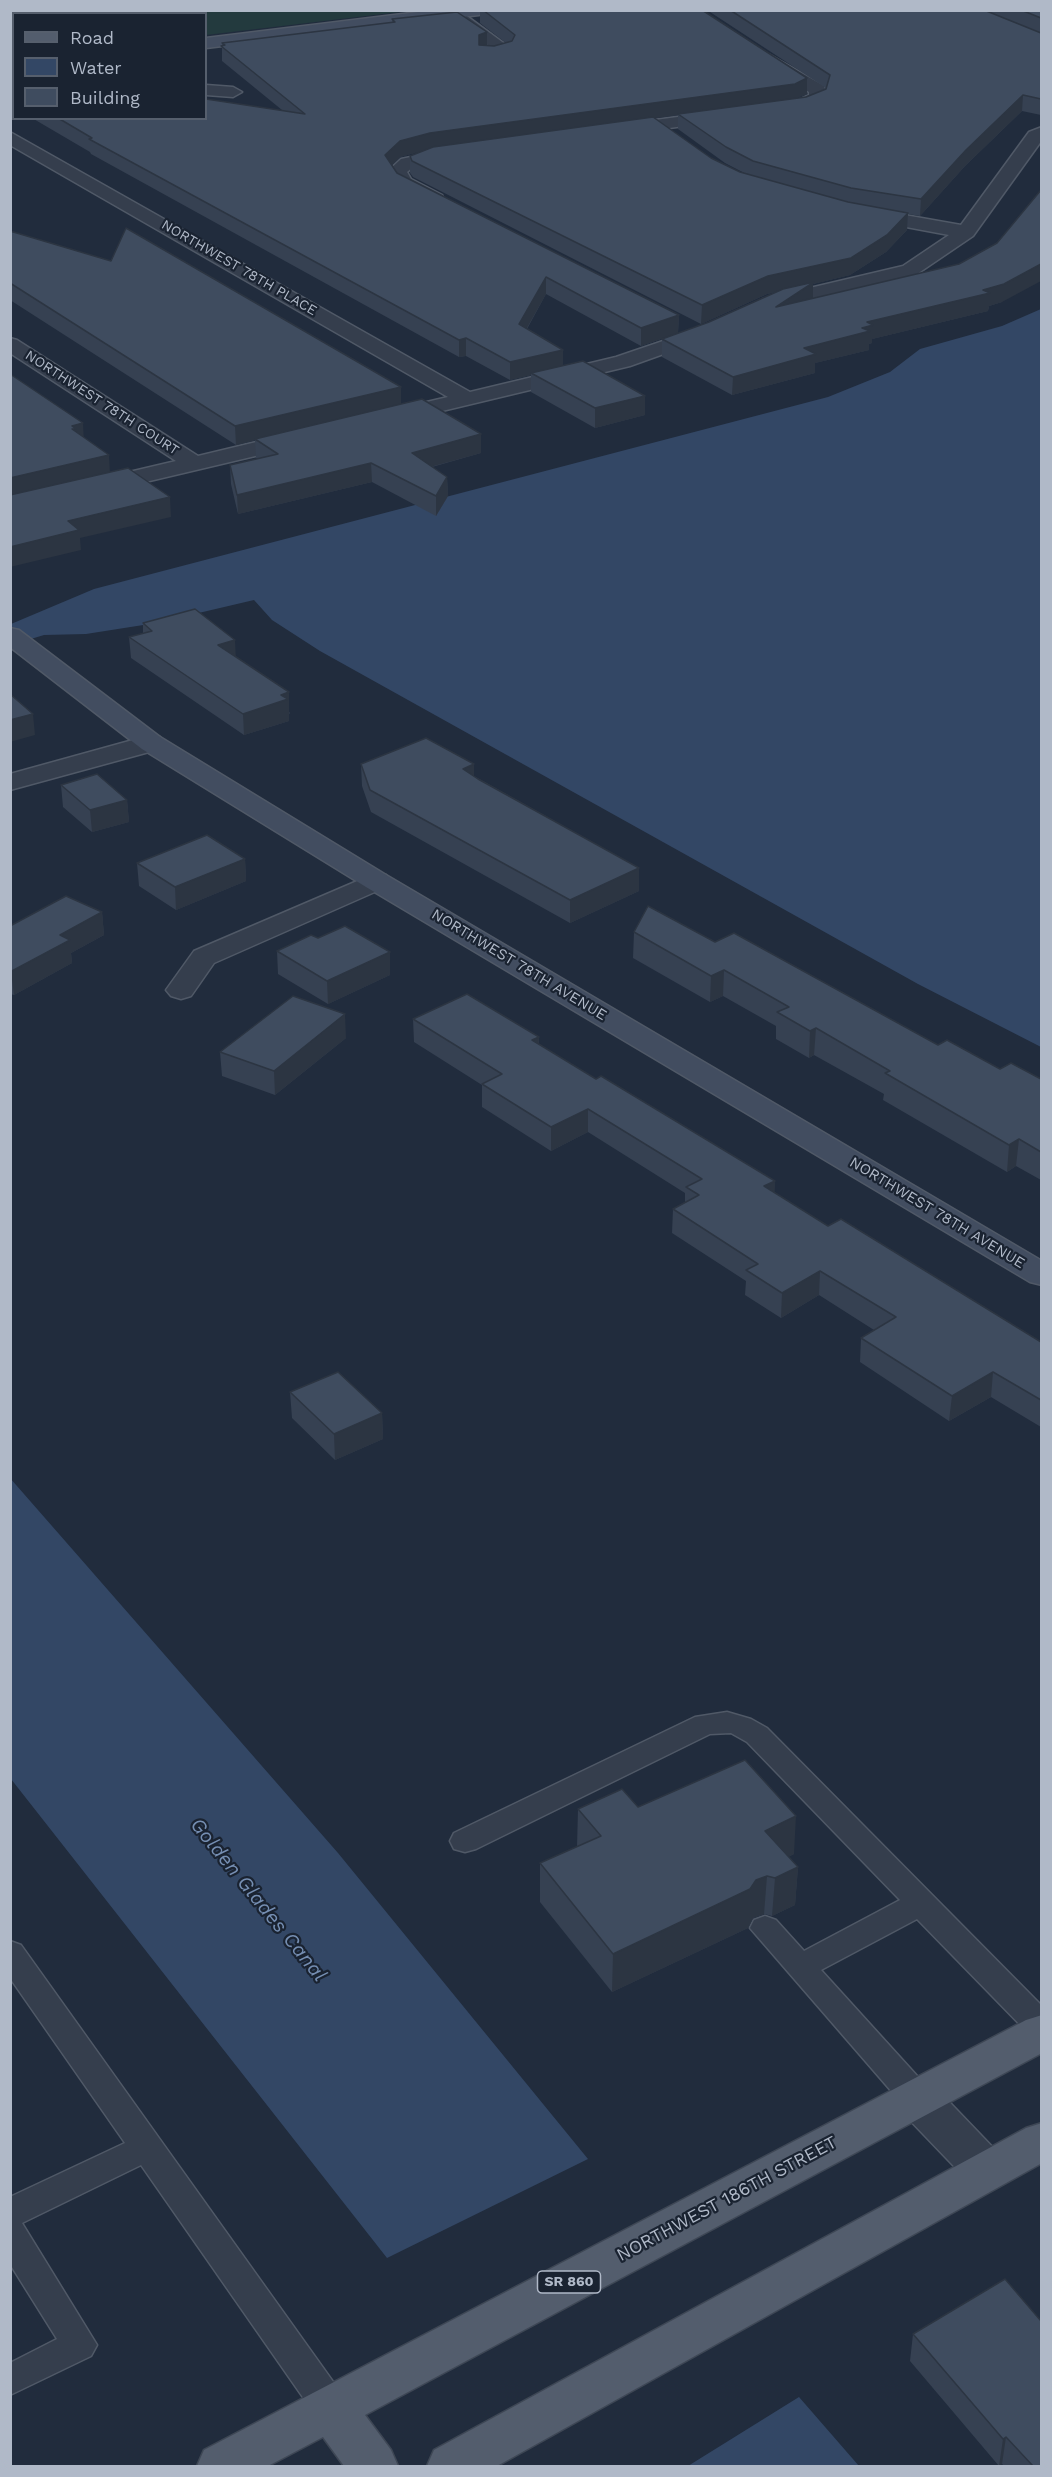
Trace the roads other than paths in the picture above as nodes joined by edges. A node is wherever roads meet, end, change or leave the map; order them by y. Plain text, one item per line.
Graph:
1 (479, 10) edge
2 (454, 14) junction
3 (207, 44) edge
4 (759, 53) edge
5 (487, 56) edge
6 (207, 90) edge
7 (233, 92) dead end
8 (763, 111) edge
9 (739, 114) edge
10 (656, 125) junction
11 (1041, 132) edge
12 (597, 133) edge
13 (10, 137) edge
14 (674, 138) edge
15 (466, 151) edge
16 (457, 210) edge
17 (848, 211) edge
18 (966, 232) junction
19 (754, 310) edge
20 (680, 323) edge
21 (722, 324) edge
22 (701, 334) junction
23 (10, 344) edge
24 (467, 399) junction
25 (376, 420) edge
26 (319, 434) edge
27 (194, 463) junction
28 (10, 507) edge
29 (17, 640) edge
30 (151, 743) junction
31 (10, 782) edge
32 (376, 880) junction
33 (181, 990) dead end
34 (1041, 1275) edge
35 (465, 1841) dead end
36 (921, 1903) junction
37 (765, 1928) dead end
38 (10, 1953) edge
39 (800, 1967) junction
40 (1041, 2027) edge
41 (1041, 2032) edge
42 (917, 2098) junction
43 (1041, 2141) edge
44 (148, 2148) junction
45 (987, 2171) junction
46 (10, 2213) edge
47 (10, 2233) edge
48 (10, 2380) edge
49 (331, 2408) junction
50 (222, 2466) edge
51 (373, 2466) edge
52 (452, 2466) edge

1 - 2 street
2 - 3 street
2 - 5 street
4 - 8 street
6 - 7 street
9 - 10 street
10 - 12 street
10 - 14 street
11 - 18 street
13 - 24 street, NORTHWEST 78TH PLACE
15 - 16 street
17 - 18 street
18 - 19 street
20 - 22 street
21 - 22 street
22 - 24 street
23 - 27 street, NORTHWEST 78TH COURT
24 - 25 street
26 - 27 street
27 - 28 street
29 - 30 street, NORTHWEST 78TH AVENUE
30 - 31 street
30 - 32 street, NORTHWEST 78TH AVENUE
32 - 33 street
32 - 34 street, NORTHWEST 78TH AVENUE
35 - 36 lane
36 - 39 lane
36 - 40 lane
37 - 39 lane
38 - 44 lane
39 - 42 lane
41 - 42 main road, NORTHWEST 186TH STREET / SR 860
42 - 45 street
42 - 49 main road, NORTHWEST 186TH STREET / SR 860
43 - 45 main road
44 - 46 lane
44 - 49 lane
45 - 52 main road
47 - 48 lane
49 - 50 main road, NORTHWEST 186TH STREET / SR 860
49 - 51 main road

